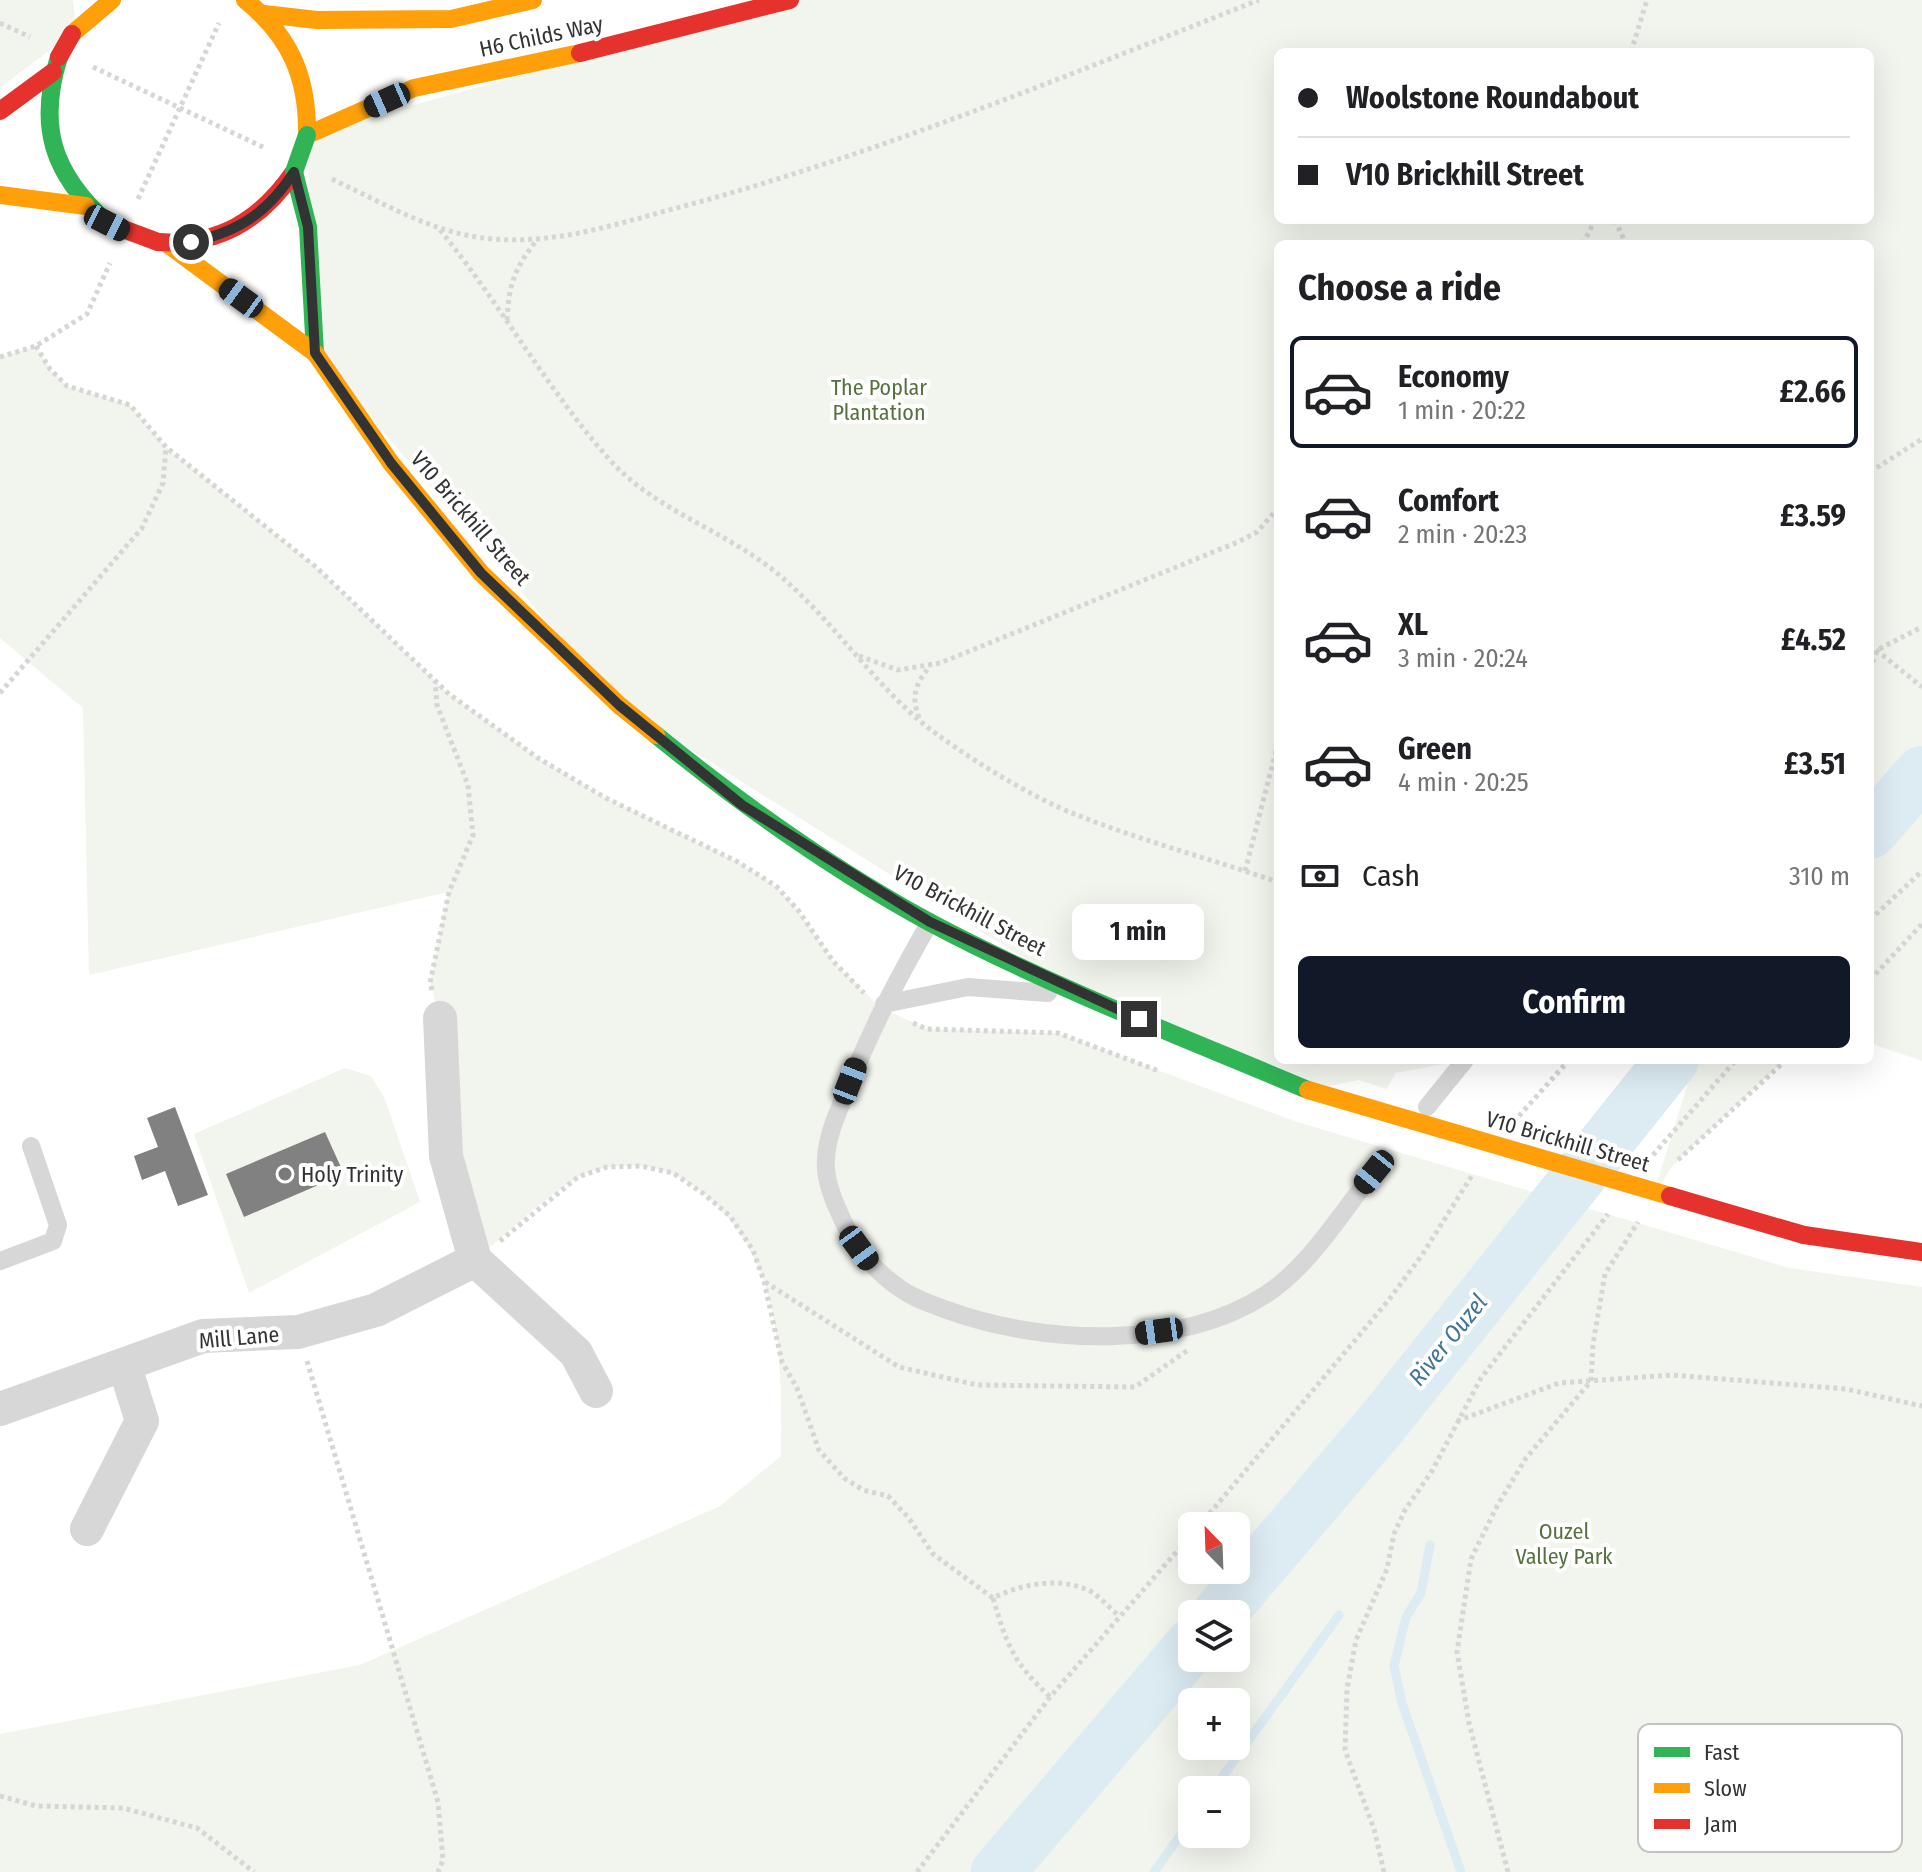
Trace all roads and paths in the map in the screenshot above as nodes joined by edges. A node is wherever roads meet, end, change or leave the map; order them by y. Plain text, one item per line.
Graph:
1 (78, 0) edge
2 (112, 0) edge
3 (245, 0) edge
4 (533, 0) edge
5 (790, 0) edge
6 (1259, 0) edge
7 (1647, 0) edge
8 (223, 13) dead end
9 (264, 14) junction
10 (74, 32) junction
11 (1632, 48) edge
12 (56, 64) junction
13 (178, 108) dead end
14 (0, 111) edge
15 (307, 135) junction
16 (294, 172) junction
17 (0, 195) edge
18 (86, 206) junction
19 (537, 240) junction
20 (162, 242) junction
21 (507, 321) junction
22 (315, 353) junction
23 (0, 357) edge
24 (1922, 439) edge
25 (166, 447) junction
26 (1874, 469) edge
27 (1274, 513) edge
28 (1922, 627) edge
29 (1874, 648) edge
30 (1877, 650) junction
31 (857, 655) junction
32 (1874, 659) edge
33 (931, 665) junction
34 (435, 681) junction
35 (1922, 687) edge
36 (0, 693) edge
37 (921, 721) junction
38 (1274, 759) edge
39 (1245, 871) junction
40 (1922, 871) edge
41 (1274, 881) edge
42 (1874, 916) edge
43 (930, 922) junction
44 (1922, 924) edge
45 (1874, 976) edge
46 (1083, 995) junction
47 (882, 1006) junction
48 (440, 1018) joint
49 (1462, 1064) edge
50 (1559, 1064) edge
51 (1566, 1064) edge
52 (1733, 1064) edge
53 (1782, 1064) edge
54 (1561, 1070) junction
55 (1161, 1072) dead end
56 (1427, 1107) dead end
57 (1511, 1125) dead end
58 (31, 1146) dead end
59 (1647, 1163) dead end
60 (1672, 1166) dead end
61 (1374, 1172) dead end
62 (1475, 1172) dead end
63 (1611, 1210) dead end
64 (1639, 1220) dead end
65 (1922, 1252) edge
66 (475, 1260) junction
67 (0, 1261) edge
68 (764, 1281) junction
69 (1223, 1315) junction
70 (298, 1332) junction
71 (125, 1367) junction
72 (1591, 1381) junction
73 (596, 1391) dead end
74 (1922, 1406) edge
75 (0, 1409) edge
76 (1456, 1421) junction
77 (1211, 1512) edge
78 (87, 1529) dead end
79 (1178, 1550) edge
80 (993, 1598) junction
81 (1119, 1616) junction
82 (1050, 1697) junction
83 (0, 1796) edge
84 (254, 1872) edge
85 (438, 1872) edge
86 (917, 1872) edge
87 (1384, 1872) edge
88 (1508, 1872) edge

1 - 10 street
2 - 10 street
3 - 9 street
4 - 9 street, H6 Childs Way
5 - 15 street, H6 Childs Way
6 - 19 path
7 - 11 path
8 - 13 path
9 - 15 street
10 - 12 street, bridge
12 - 14 street
12 - 18 street
15 - 16 street, bridge
16 - 20 street
16 - 22 street
17 - 18 street
18 - 20 street, bridge
19 - 21 path
19 - 21 path
20 - 22 street, V10 Brickhill Street
21 - 31 path
22 - 43 street, V10 Brickhill Street
23 - 25 path
24 - 26 path
25 - 34 path
25 - 36 path
27 - 33 path
28 - 30 path
29 - 30 path
30 - 32 path
30 - 35 path
31 - 33 path
31 - 37 path
33 - 37 path
34 - 47 path
34 - 48 path
37 - 39 path
38 - 39 path
39 - 41 path
40 - 42 path
43 - 46 street, V10 Brickhill Street
43 - 47 lane
44 - 45 path
46 - 47 lane
46 - 65 street, V10 Brickhill Street, bridge
47 - 55 path
47 - 69 lane
48 - 66 street
49 - 56 lane
50 - 54 path
51 - 54 path
52 - 59 path
53 - 60 path
54 - 57 path
58 - 67 lane
61 - 69 lane
62 - 77 path
63 - 76 path
64 - 72 path
66 - 68 path
66 - 70 street, Mill Lane
66 - 73 street
68 - 69 path
68 - 80 path
70 - 71 street, Mill Lane
70 - 85 path
71 - 75 street, Mill Lane
71 - 78 street
72 - 74 path
72 - 76 path
72 - 88 path
76 - 87 path
79 - 81 path
80 - 81 path
80 - 82 path
81 - 82 path
82 - 86 path
83 - 84 path

